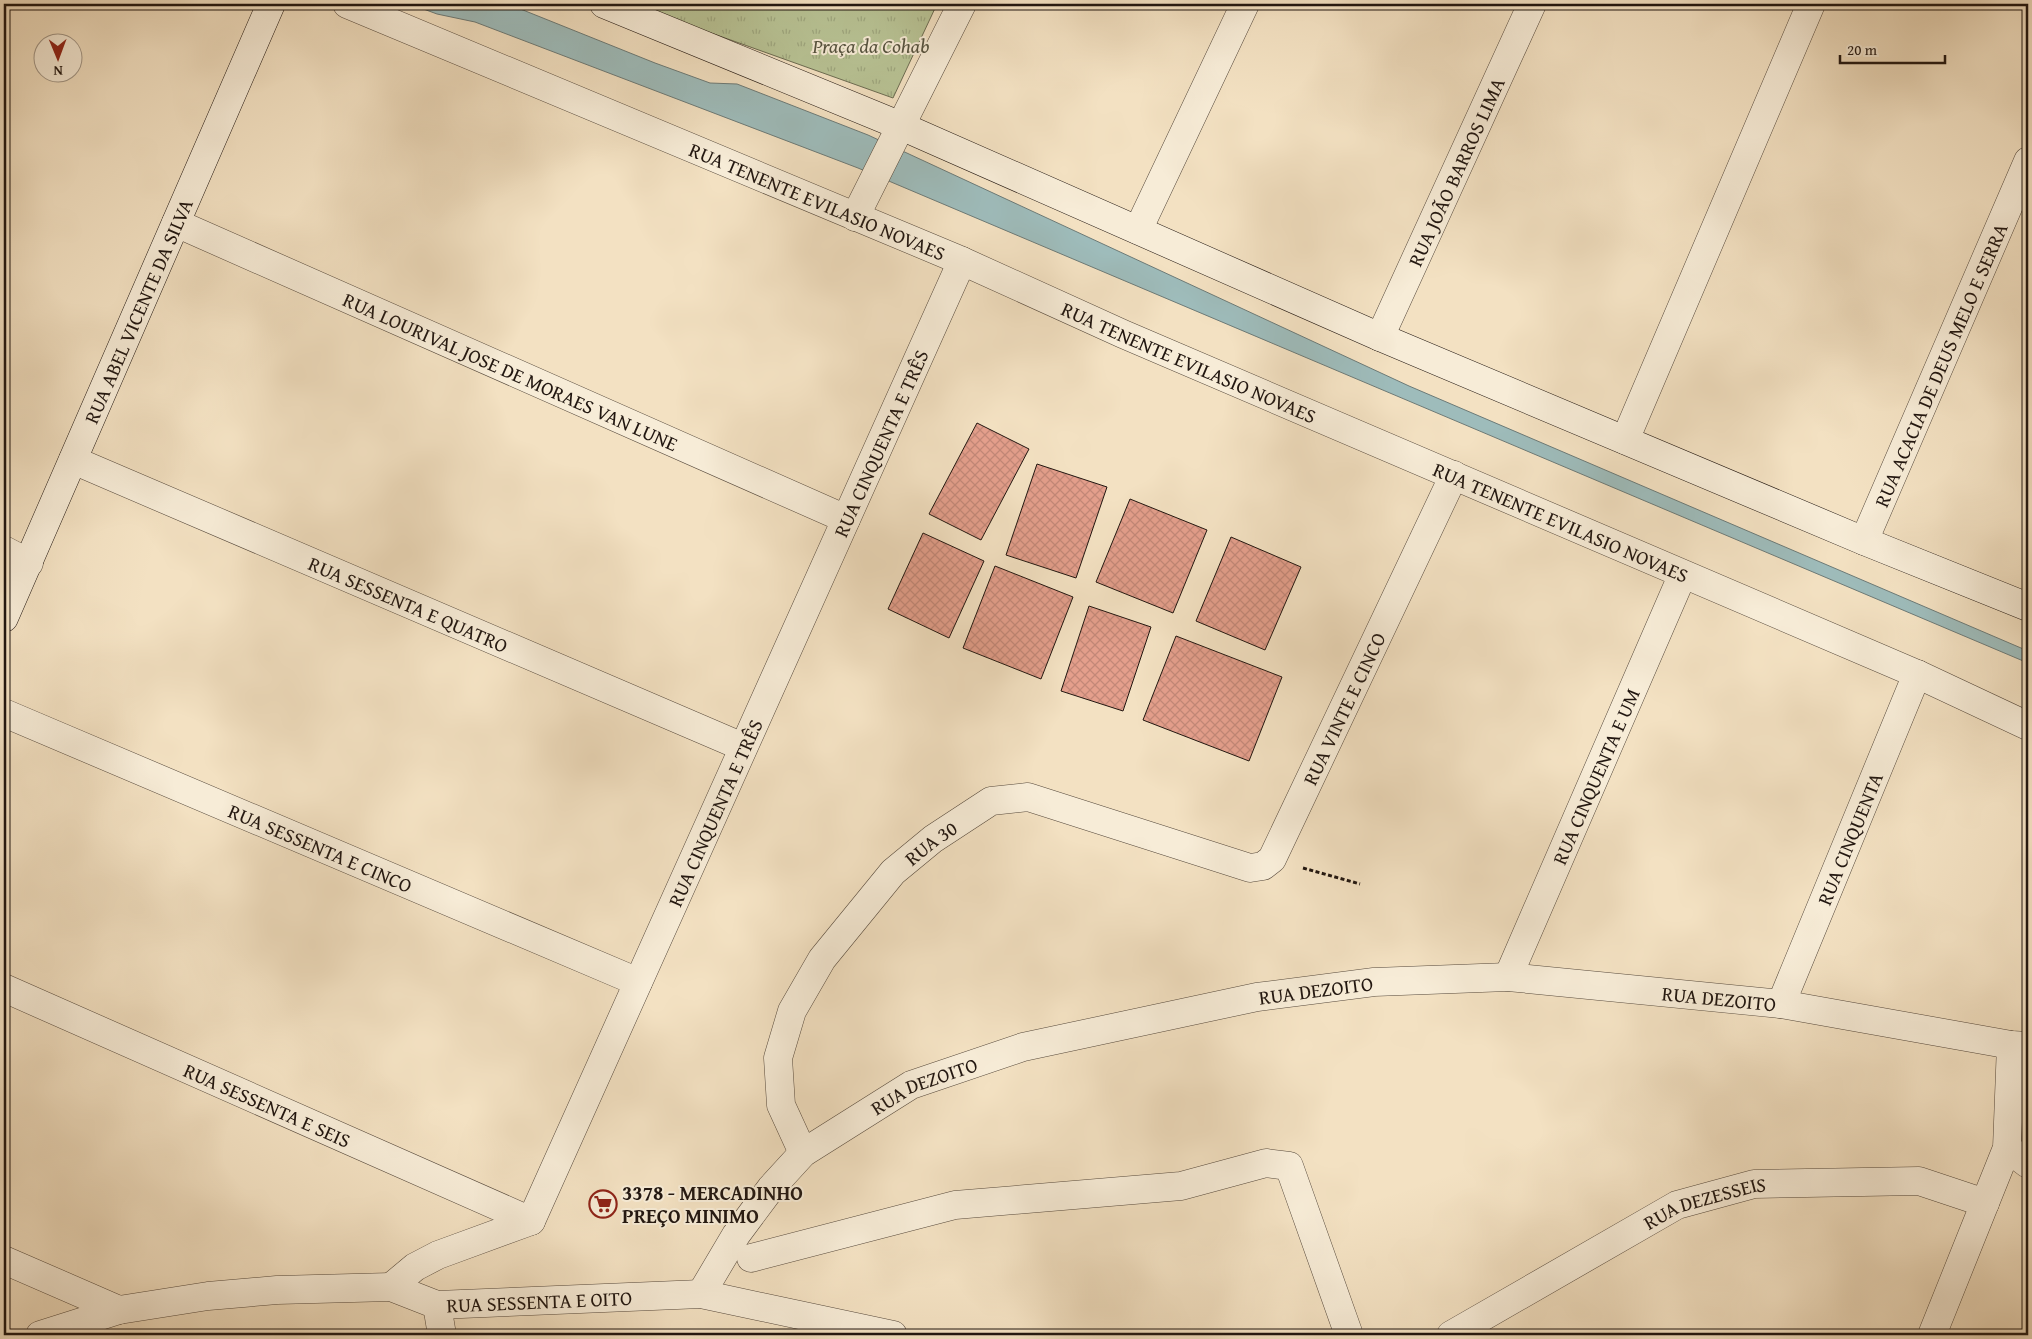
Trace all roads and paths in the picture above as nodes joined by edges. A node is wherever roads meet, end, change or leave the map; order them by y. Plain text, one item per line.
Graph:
1 (9, 4) edge
2 (271, 4) edge
3 (347, 4) edge
4 (604, 4) edge
5 (962, 4) edge
6 (1245, 4) edge
7 (1532, 4) edge
8 (1811, 4) edge
9 (4, 15) edge
10 (897, 133) junction
11 (2028, 161) edge
12 (854, 216) junction
13 (176, 223) junction
14 (1138, 230) junction
15 (962, 262) junction
16 (1380, 338) junction
17 (1625, 440) junction
18 (73, 460) junction
19 (1454, 475) junction
20 (846, 518) junction
21 (1864, 541) junction
22 (4, 550) edge
23 (29, 563) junction
24 (1682, 576) junction
25 (2028, 607) edge
26 (4, 618) edge
27 (1917, 674) junction
28 (4, 713) edge
29 (2028, 726) edge
30 (743, 747) junction
31 (1272, 859) junction
32 (1360, 884) dead end
33 (1508, 976) junction
34 (638, 982) junction
35 (4, 988) edge
36 (1781, 1004) junction
37 (2019, 1045) edge
38 (803, 1153) junction
39 (2017, 1156) edge
40 (1985, 1203) junction
41 (531, 1221) junction
42 (751, 1258) dead end
43 (4, 1260) edge
44 (390, 1288) junction
45 (701, 1294) junction
46 (437, 1305) junction
47 (119, 1310) junction
48 (40, 1335) edge
49 (442, 1335) edge
50 (893, 1335) edge
51 (1349, 1335) edge
52 (1451, 1335) edge
53 (1932, 1335) edge

1 - 9 path
2 - 13 street, RUA ABEL VICENTE DA SILVA
3 - 12 street, RUA TENENTE EVILASIO NOVAES
4 - 10 street
5 - 10 street
6 - 14 street
7 - 16 street, RUA JOÃO BARROS LIMA
8 - 17 street
10 - 12 street
10 - 14 street
11 - 21 street, RUA ACACIA DE DEUS MELO E SERRA
12 - 15 street, RUA TENENTE EVILASIO NOVAES
13 - 18 street, RUA ABEL VICENTE DA SILVA
13 - 20 street, RUA LOURIVAL JOSE DE MORAES VAN LUNE
14 - 16 street
15 - 19 street, RUA TENENTE EVILASIO NOVAES
15 - 20 street, RUA CINQUENTA E TRÊS
16 - 17 street
17 - 21 street
18 - 23 street, RUA ABEL VICENTE DA SILVA
18 - 30 street, RUA SESSENTA E QUATRO
19 - 24 street, RUA TENENTE EVILASIO NOVAES
19 - 31 street, RUA VINTE E CINCO
20 - 30 street, RUA CINQUENTA E TRÊS
21 - 25 street
22 - 23 street
23 - 26 street, RUA ABEL VICENTE DA SILVA
24 - 27 street, RUA TENENTE EVILASIO NOVAES
24 - 33 street, RUA CINQUENTA E UM
27 - 29 street, RUA TENENTE EVILASIO NOVAES
27 - 36 street, RUA CINQUENTA
28 - 34 street, RUA SESSENTA E CINCO
30 - 34 street, RUA CINQUENTA E TRÊS
31 - 32 path
31 - 38 street, RUA 30
33 - 36 street, RUA DEZOITO
33 - 38 street, RUA DEZOITO
34 - 41 street, RUA CINQUENTA E TRÊS
35 - 41 street, RUA SESSENTA E SEIS
36 - 37 street, RUA DEZOITO
37 - 39 street
38 - 45 street, RUA DEZOITO
39 - 40 street
40 - 52 street, RUA DEZESSEIS
40 - 53 street
41 - 44 street
42 - 51 street
43 - 47 street
44 - 46 street, RUA SESSENTA E OITO
44 - 47 street, RUA SESSENTA E OITO
45 - 46 street, RUA SESSENTA E OITO
45 - 50 street, RUA SESSENTA E OITO
46 - 49 street
47 - 48 street, RUA SESSENTA E OITO

